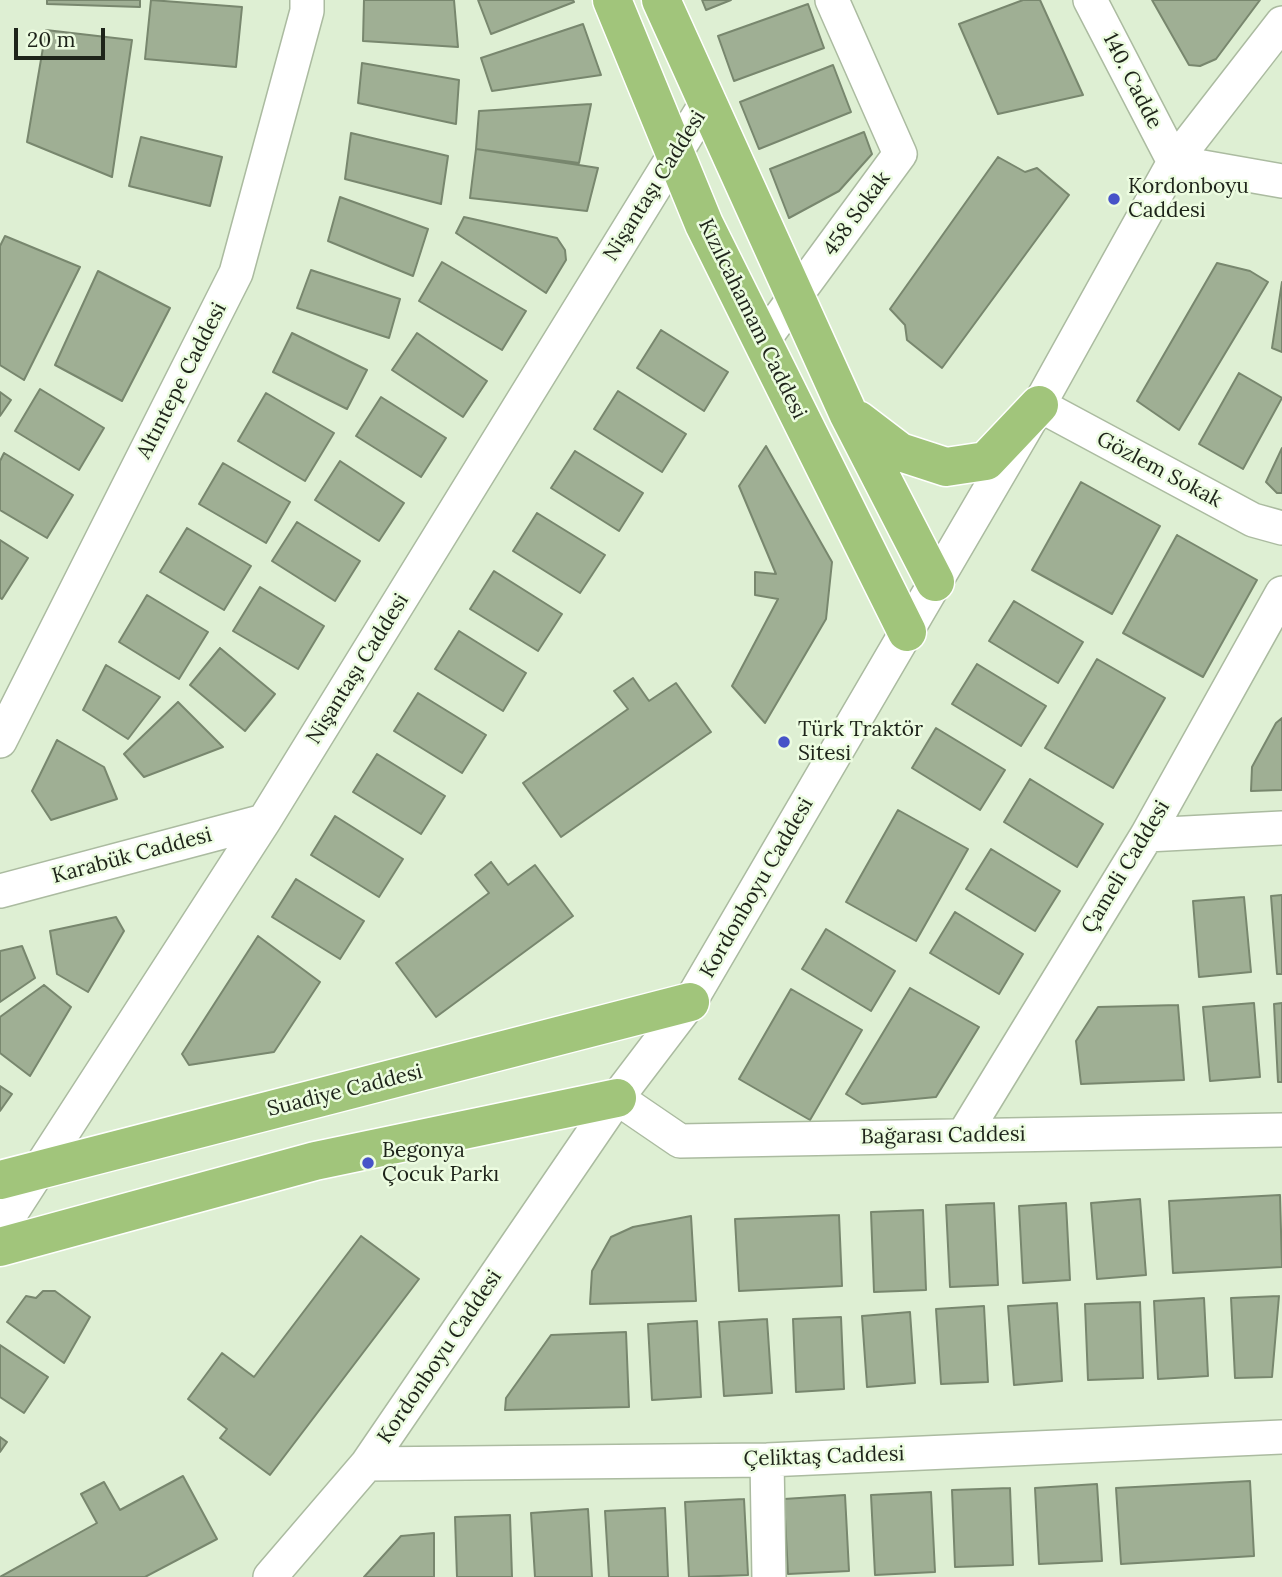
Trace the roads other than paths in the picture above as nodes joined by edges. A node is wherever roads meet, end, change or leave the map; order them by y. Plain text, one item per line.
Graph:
1 (307, 0) edge
2 (612, 0) edge
3 (661, 0) edge
4 (832, 0) edge
5 (1090, 0) edge
6 (1282, 23) edge
7 (707, 102) junction
8 (676, 154) junction
9 (1174, 162) junction
10 (1282, 181) edge
11 (796, 298) junction
12 (762, 342) junction
13 (1039, 405) junction
14 (848, 413) junction
15 (1282, 528) edge
16 (935, 582) junction
17 (1282, 593) edge
18 (907, 632) junction
19 (0, 741) edge
20 (264, 821) junction
21 (1282, 828) edge
22 (1147, 835) junction
23 (0, 891) edge
24 (690, 1002) junction
25 (617, 1098) junction
26 (1282, 1130) edge
27 (963, 1136) junction
28 (37, 1170) junction
29 (0, 1180) edge
30 (0, 1230) edge
31 (0, 1247) edge
32 (1282, 1437) edge
33 (767, 1460) junction
34 (367, 1464) junction
35 (270, 1577) edge
36 (769, 1577) edge

1 - 19 street, Altıntepe Caddesi
2 - 8 main road, Kızılcahamam Caddesi
3 - 7 main road
4 - 11 street, 458 Sokak
5 - 9 street, 140. Cadde
6 - 9 street, Kordonboyu Caddesi
7 - 8 street, Nişantaşı Caddesi
7 - 11 main road
8 - 12 main road, Kızılcahamam Caddesi
8 - 20 street, Nişantaşı Caddesi
9 - 10 street
9 - 13 street, Kordonboyu Caddesi
11 - 12 street, 458 Sokak
11 - 14 main road
12 - 18 main road, Kızılcahamam Caddesi
13 - 14 main road
13 - 15 street, Gözlem Sokak
13 - 16 street, Kordonboyu Caddesi
14 - 16 main road
16 - 18 street, Kordonboyu Caddesi
17 - 22 street, Çameli Caddesi
18 - 24 street, Kordonboyu Caddesi
20 - 23 street, Karabük Caddesi
20 - 28 street, Nişantaşı Caddesi
21 - 22 street
22 - 27 street, Çameli Caddesi
24 - 25 street, Kordonboyu Caddesi
24 - 28 main road, Suadiye Caddesi
25 - 27 street, Bağarası Caddesi
25 - 31 main road
25 - 34 street, Kordonboyu Caddesi
26 - 27 street, Bağarası Caddesi
28 - 29 main road, Suadiye Caddesi
28 - 30 street, Nişantaşı Caddesi
32 - 33 street, Çeliktaş Caddesi
33 - 34 street, Çeliktaş Caddesi
33 - 36 street
34 - 35 street, Kordonboyu Caddesi

